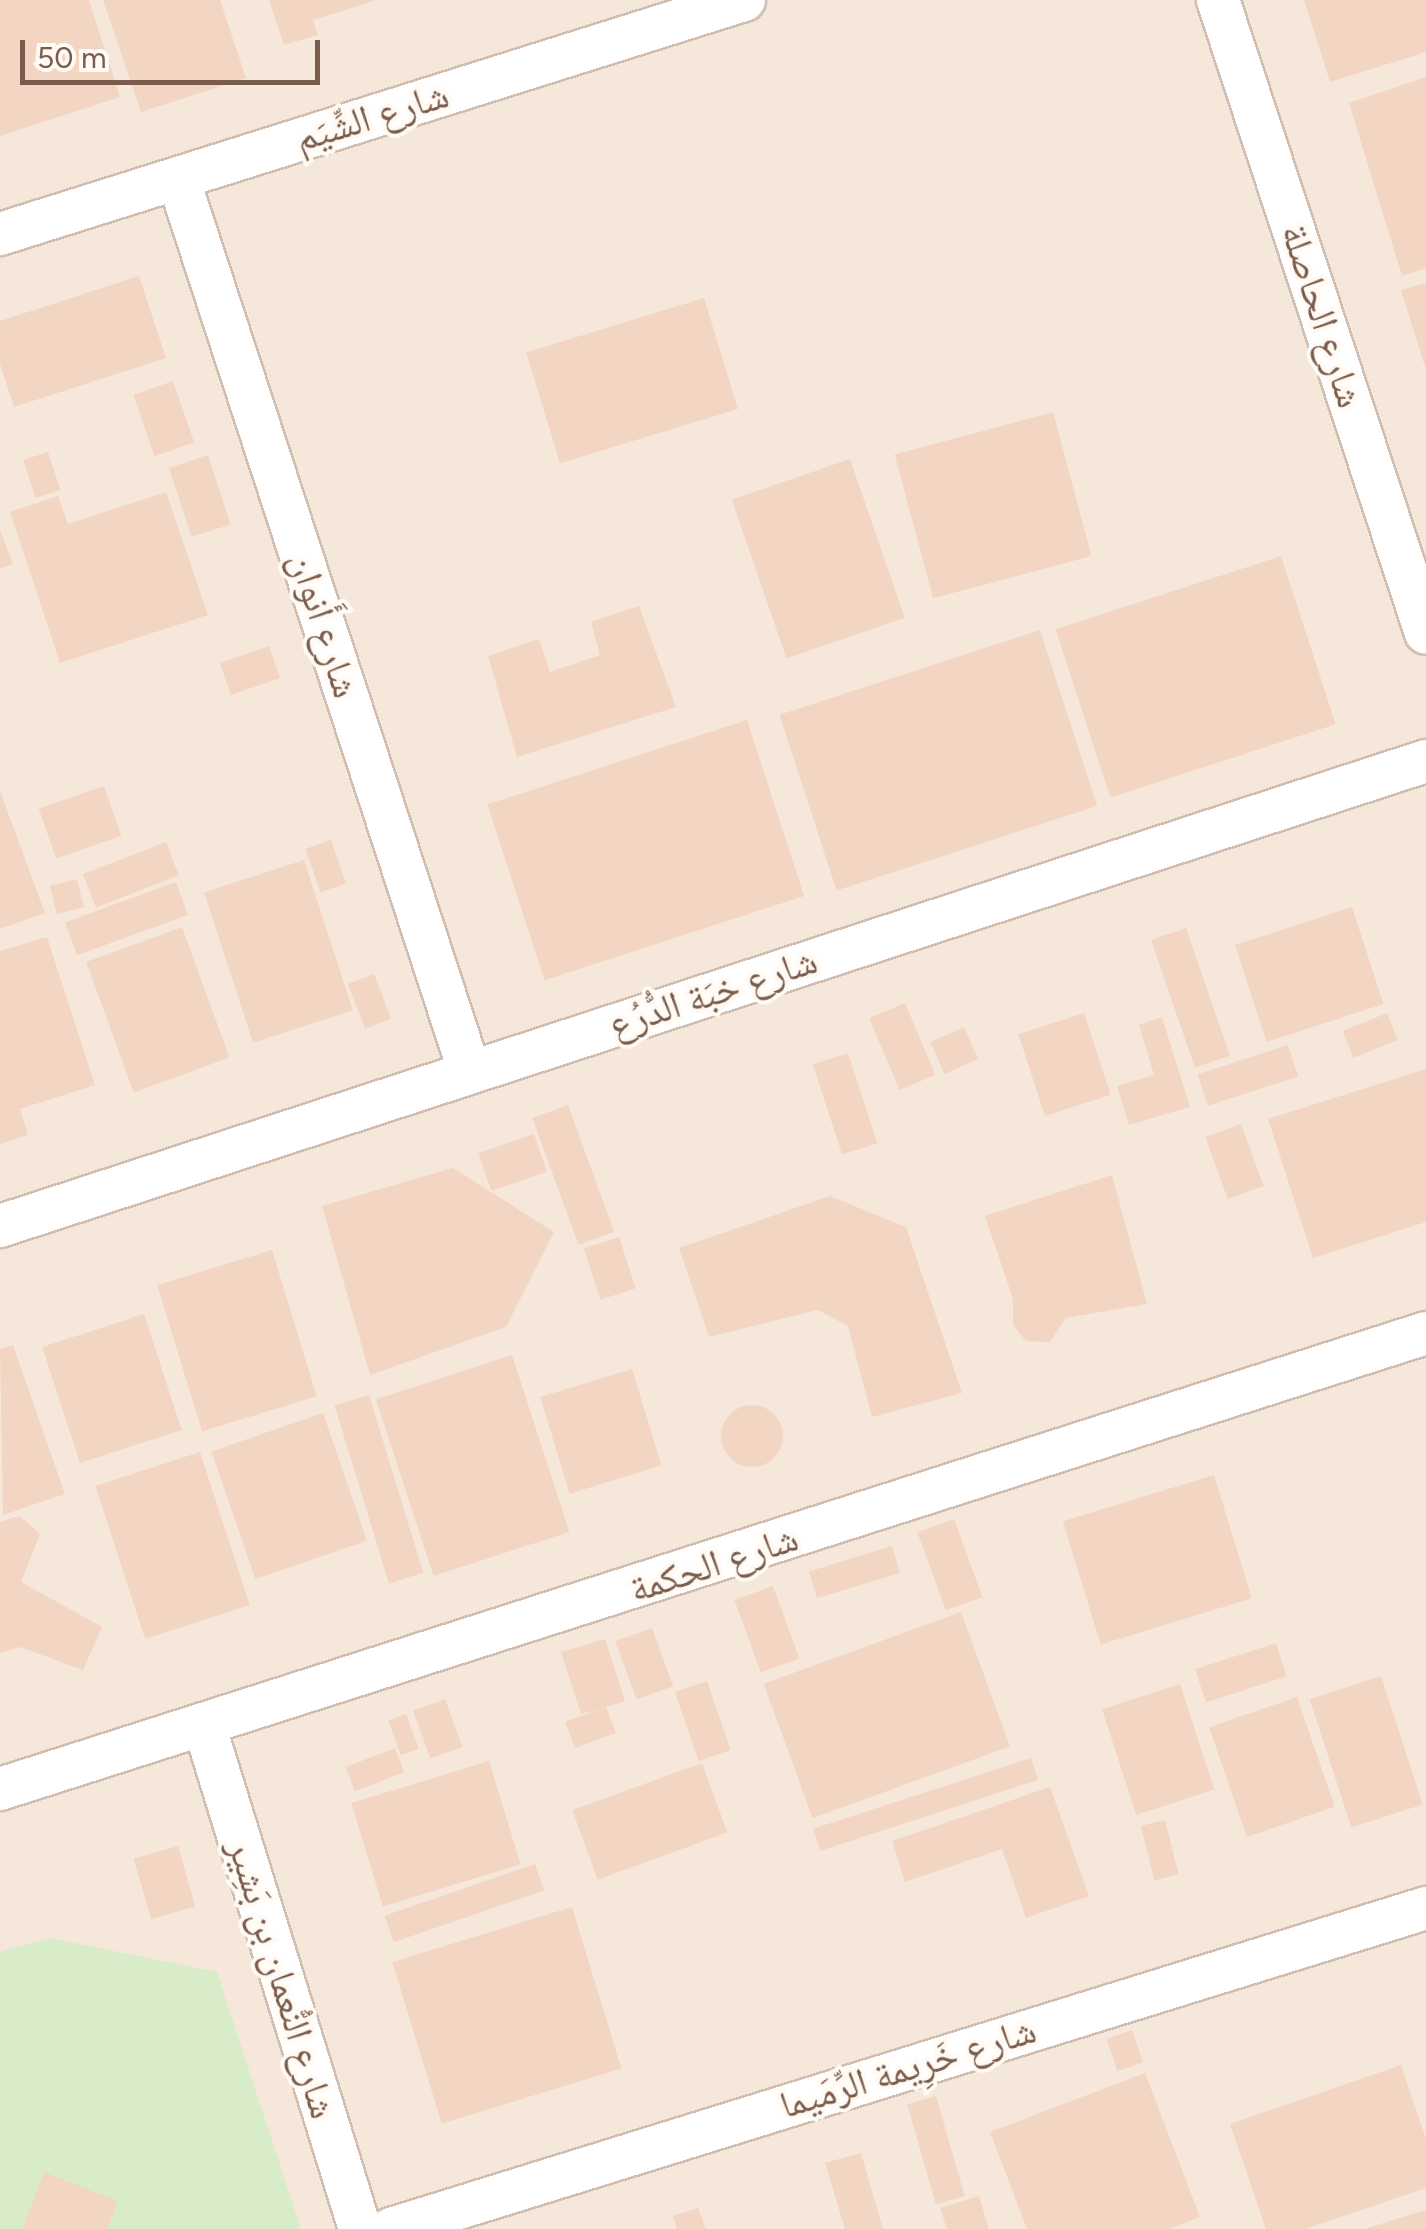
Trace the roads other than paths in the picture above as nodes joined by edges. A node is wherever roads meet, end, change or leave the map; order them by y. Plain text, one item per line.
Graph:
1 (744, 0) edge
2 (1218, 0) edge
3 (178, 178) junction
4 (0, 234) edge
5 (1426, 633) edge
6 (1426, 761) edge
7 (470, 1073) junction
8 (0, 1226) edge
9 (1426, 1333) edge
10 (205, 1728) junction
11 (0, 1789) edge
12 (1426, 1908) edge
13 (360, 2229) edge
14 (391, 2229) edge

1 - 3 street, شارع الشِّيَم
2 - 5 street, شارع الحاصلة
3 - 4 street, شارع الشِّيَم
3 - 7 street, شارع أَنوان
6 - 7 street, شارع خبَة الدُّرُع
7 - 8 street, شارع خبَة الدُّرُع
9 - 10 street, شارع الحكمة
10 - 11 street, شارع الحكمة
10 - 13 street, شارع النُّعمان بن بَشِير
12 - 14 street, شارع خَرِيمة الرِّمَيما

